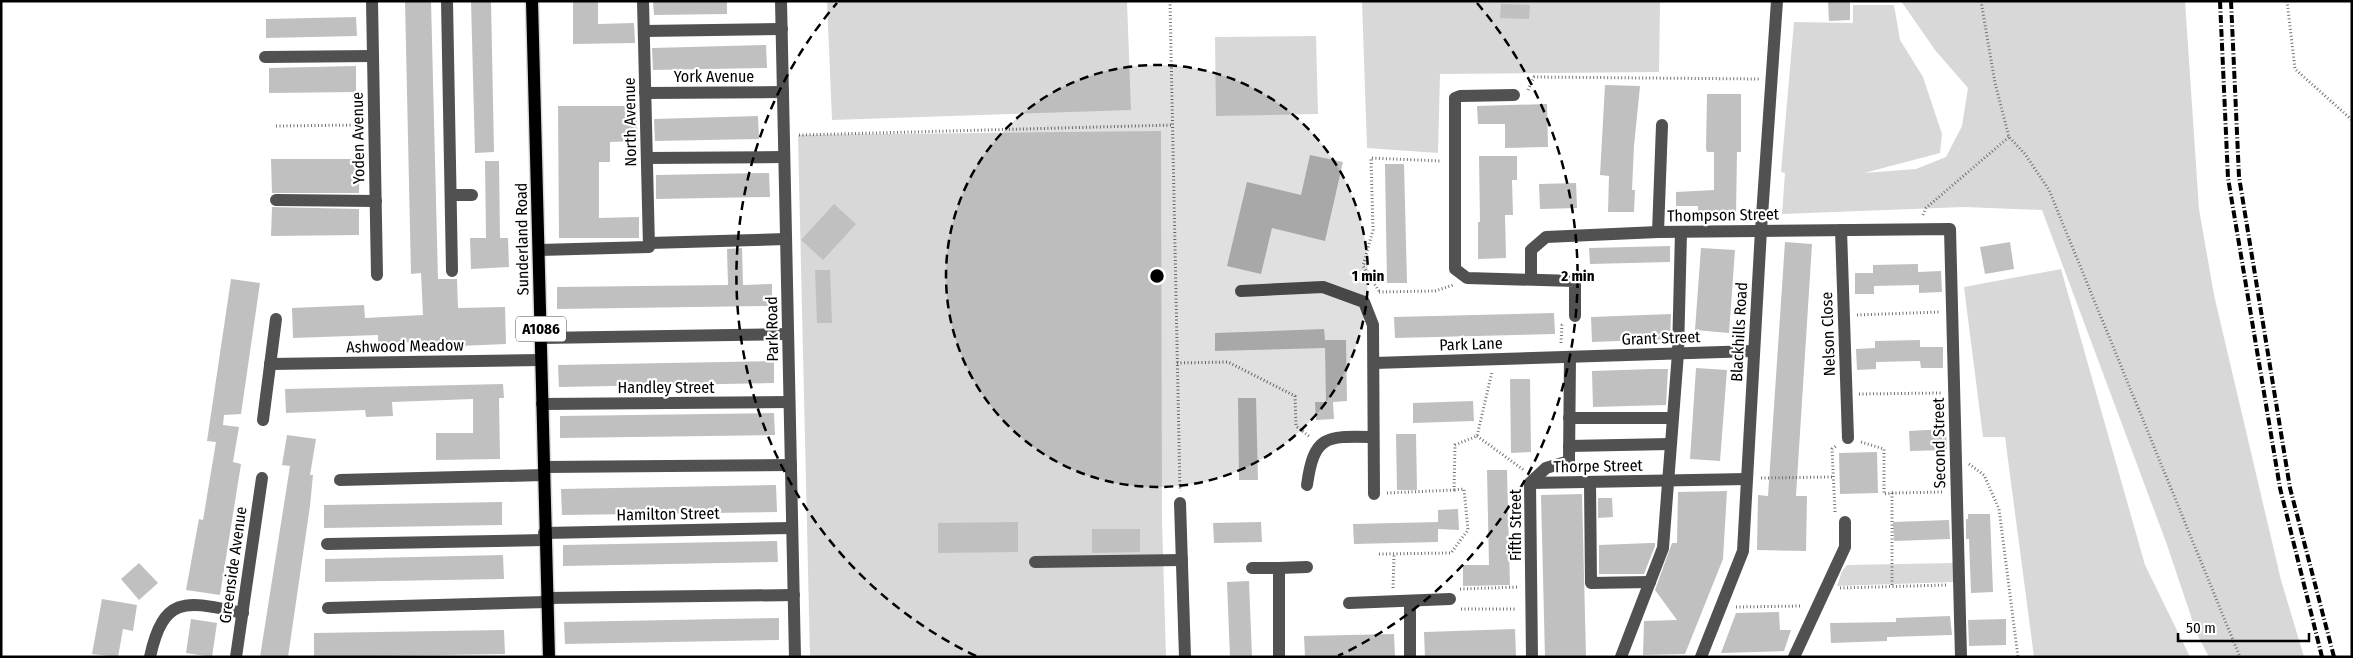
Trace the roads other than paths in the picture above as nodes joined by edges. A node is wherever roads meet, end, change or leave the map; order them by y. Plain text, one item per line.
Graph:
1 (372, 1) edge
2 (447, 1) edge
3 (532, 1) edge
4 (643, 1) edge
5 (781, 1) edge
6 (1777, 1) edge
7 (782, 29) junction
8 (644, 31) junction
9 (373, 56) junction
10 (265, 57) dead end
11 (783, 92) junction
12 (645, 93) junction
13 (1514, 95) road end
14 (1662, 125) dead end
15 (784, 156) junction
16 (647, 158) junction
17 (451, 195) junction
18 (472, 195) dead end
19 (276, 200) dead end
20 (376, 201) junction
21 (1950, 229) joint
22 (1761, 230) junction
23 (1841, 230) junction
24 (1658, 232) junction
25 (1681, 232) junction
26 (786, 239) junction
27 (649, 243) junction
28 (539, 250) junction
29 (452, 270) dead end
30 (377, 275) dead end
31 (1531, 278) junction
32 (1241, 292) dead end
33 (1575, 316) road end
34 (276, 319) dead end
35 (788, 334) junction
36 (541, 338) junction
37 (1754, 350) junction
38 (1678, 353) junction
39 (1565, 357) junction
40 (540, 360) junction
41 (1374, 363) junction
42 (270, 364) junction
43 (790, 402) junction
44 (542, 404) junction
45 (1569, 418) junction
46 (1672, 418) junction
47 (263, 420) dead end
48 (1372, 437) junction
49 (1848, 438) road end
50 (1670, 444) junction
51 (1569, 446) junction
52 (791, 465) junction
53 (544, 471) junction
54 (262, 478) dead end
55 (1747, 479) junction
56 (340, 480) dead end
57 (1667, 480) junction
58 (1533, 481) junction
59 (1590, 482) junction
60 (1307, 485) dead end
61 (1374, 494) road end
62 (1180, 503) road end
63 (1845, 522) road end
64 (792, 528) junction
65 (544, 537) junction
66 (328, 544) dead end
67 (1182, 560) junction
68 (1035, 562) dead end
69 (1307, 567) dead end
70 (1252, 568) dead end
71 (1279, 568) junction
72 (1650, 582) junction
73 (794, 595) junction
74 (548, 600) junction
75 (1410, 601) junction
76 (1454, 601) road end
77 (1349, 603) dead end
78 (328, 608) dead end
79 (243, 613) junction
80 (150, 657) edge
81 (236, 657) edge
82 (549, 657) edge
83 (795, 657) edge
84 (1185, 657) edge
85 (1279, 657) edge
86 (1410, 657) edge
87 (1532, 657) edge
88 (1621, 657) edge
89 (1701, 657) edge
90 (1794, 657) edge
91 (1961, 657) edge

1 - 9 street, Yoden Avenue
2 - 17 street
3 - 28 main road, Sunderland Road / A1086
4 - 8 street, North Avenue
5 - 7 street, Park Road
6 - 22 street, Blackhills Road
7 - 8 street
7 - 11 street, Park Road
8 - 12 street, North Avenue
9 - 10 street
9 - 20 street, Yoden Avenue
11 - 12 street, York Avenue
11 - 15 street, Park Road
12 - 16 street, North Avenue
13 - 31 street
14 - 24 street
15 - 16 street
15 - 26 street, Park Road
16 - 27 street, North Avenue
17 - 18 street
17 - 29 street
19 - 20 street
20 - 30 street, Yoden Avenue
21 - 23 street, Thompson Street
21 - 91 street, Second Street
22 - 23 street, Thompson Street
22 - 25 street, Thompson Street
22 - 37 street, Blackhills Road
23 - 49 street, Nelson Close
24 - 25 street, Thompson Street
24 - 31 street, Thompson Street
25 - 38 street
26 - 27 street
26 - 35 street, Park Road
27 - 28 street
28 - 36 main road, Sunderland Road / A1086
31 - 33 street
32 - 41 street
34 - 42 street
35 - 36 street
35 - 43 street, Park Road
36 - 40 main road, Sunderland Road / A1086
37 - 38 street, Grant Street
37 - 55 street, Blackhills Road
38 - 39 street, Grant Street
38 - 46 street
39 - 41 street, Park Lane
39 - 45 street, Fifth Street
40 - 42 street, Ashwood Meadow
40 - 44 main road, Sunderland Road / A1086
41 - 48 street
42 - 47 street
43 - 44 street, Handley Street
43 - 52 street, Park Road
44 - 53 main road, Sunderland Road / A1086
45 - 46 street
45 - 51 street, Fifth Street
46 - 50 street
48 - 60 street
48 - 61 street
50 - 51 street
50 - 57 street
51 - 58 street, Fifth Street
52 - 53 street
52 - 64 street, Park Road
53 - 56 street
53 - 65 main road, Sunderland Road / A1086
54 - 79 street, Greenside Avenue
55 - 57 street, Thorpe Street
55 - 89 street, Blackhills Road
57 - 59 street, Thorpe Street
57 - 72 street
58 - 59 street, Thorpe Street
58 - 87 street, Fifth Street
59 - 72 street
62 - 67 street
63 - 90 street
64 - 65 street, Hamilton Street
64 - 73 street, Park Road
65 - 66 street, Hamilton Street
65 - 74 main road, Sunderland Road / A1086
67 - 68 street
67 - 84 street
69 - 71 street
70 - 71 street
71 - 85 street
72 - 88 street
73 - 74 street
73 - 83 street, Park Road
74 - 78 street
74 - 82 main road, Sunderland Road / A1086
75 - 76 street
75 - 77 street
75 - 86 street
79 - 80 street
79 - 81 street, Greenside Avenue

